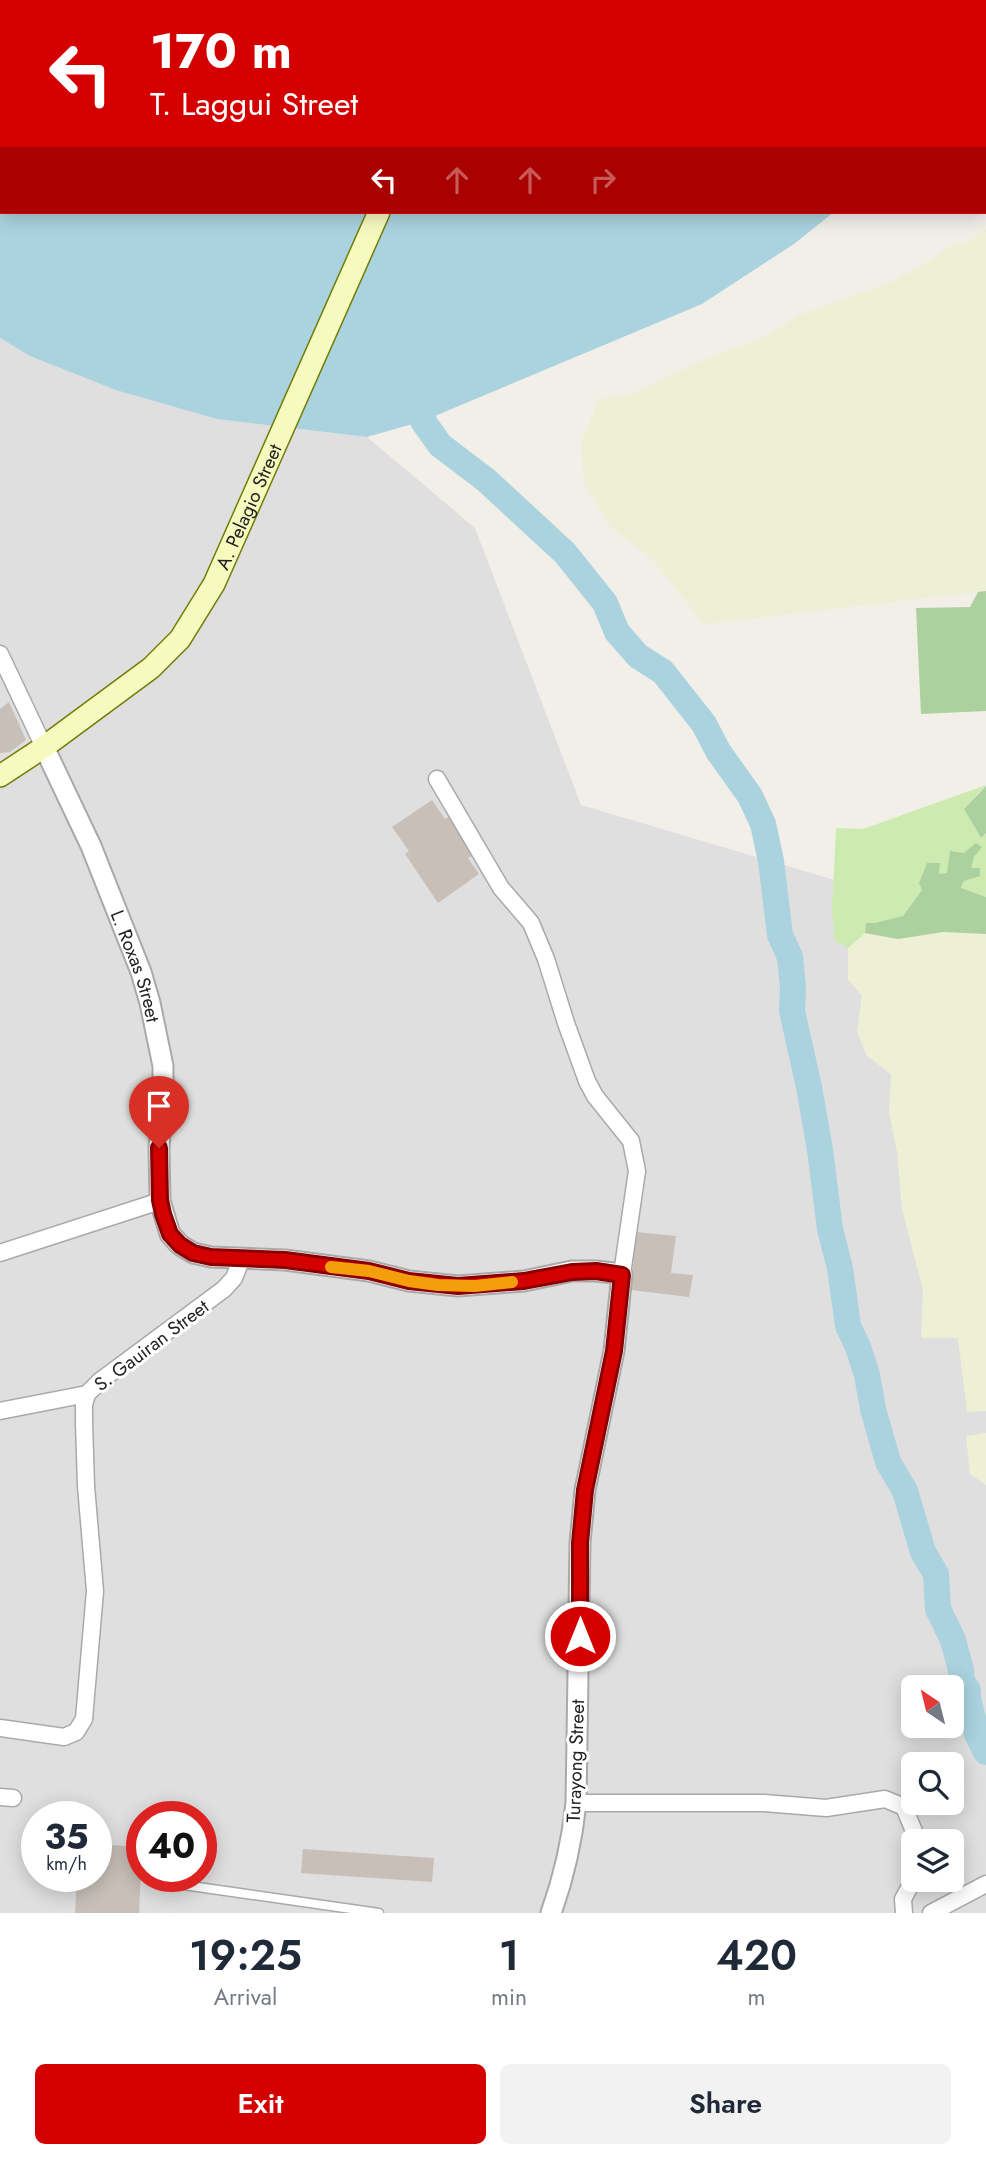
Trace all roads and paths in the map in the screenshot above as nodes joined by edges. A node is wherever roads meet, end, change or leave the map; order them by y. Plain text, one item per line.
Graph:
1 (378, 214) edge
2 (0, 654) edge
3 (44, 747) junction
4 (0, 776) edge
5 (437, 779) dead end
6 (160, 1200) junction
7 (0, 1253) edge
8 (242, 1258) junction
9 (622, 1275) junction
10 (87, 1394) junction
11 (0, 1411) edge
12 (0, 1728) edge
13 (576, 1803) junction
14 (913, 1829) edge
15 (986, 1884) edge
16 (217, 1890) edge
17 (907, 1892) edge
18 (379, 1913) edge
19 (551, 1913) edge
20 (904, 1913) edge
21 (931, 1913) edge

1 - 3 main road, A. Pelagio Street
2 - 3 street
3 - 4 main road, A. Pelagio Street
3 - 6 street, L. Roxas Street
5 - 9 street
6 - 7 street
6 - 8 street, L. Roxas Street
8 - 9 street, L. Roxas Street
8 - 10 street, S. Gauiran Street
9 - 13 street, Turayong Street
10 - 11 street, S. Gauiran Street
10 - 12 street
13 - 14 street
13 - 19 street, Turayong Street
15 - 21 street
16 - 18 lane
17 - 20 street

